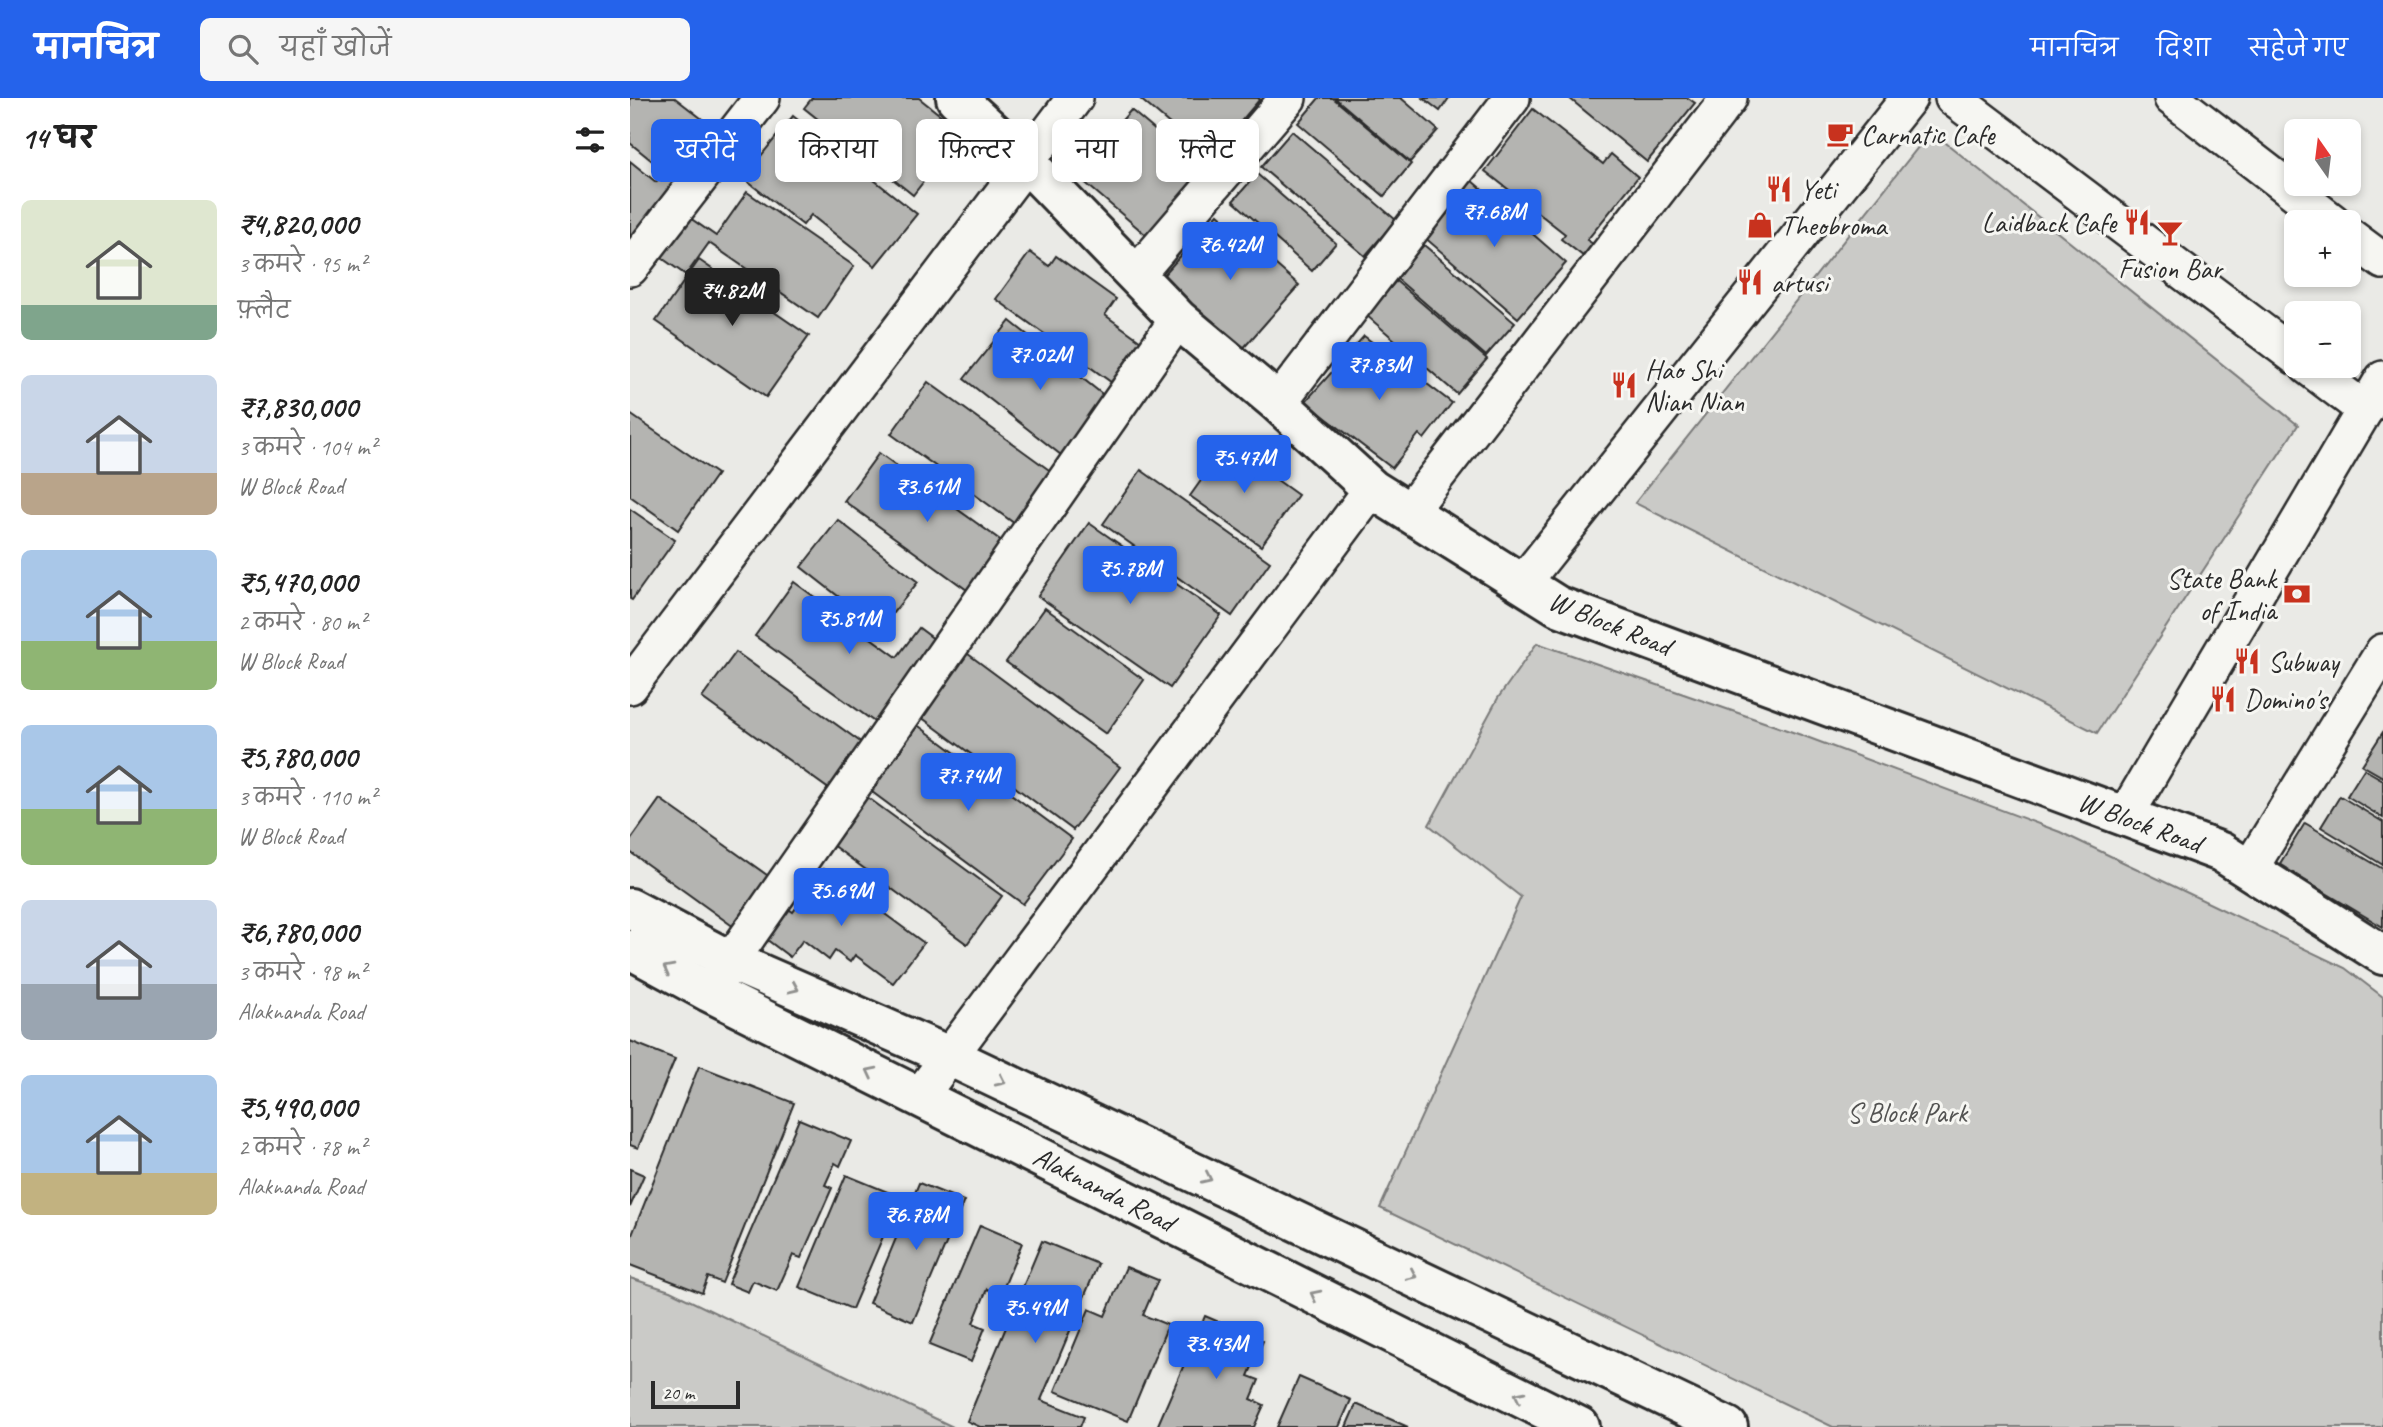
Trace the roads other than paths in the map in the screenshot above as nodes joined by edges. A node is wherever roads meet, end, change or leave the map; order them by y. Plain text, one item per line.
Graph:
1 (762, 98) edge
2 (956, 98) edge
3 (1075, 98) edge
4 (1288, 98) edge
5 (1512, 98) edge
6 (1729, 98) edge
7 (1909, 98) edge
8 (1953, 98) edge
9 (2172, 98) edge
10 (979, 119) edge
11 (1038, 146) edge
12 (1038, 174) edge
13 (1011, 182) edge
14 (2317, 210) edge
15 (2361, 244) edge
16 (2383, 261) edge
17 (630, 268) edge
18 (1136, 275) junction
19 (1178, 319) junction
20 (2284, 349) edge
21 (2323, 378) edge
22 (2383, 379) edge
23 (1278, 403) junction
24 (2365, 410) junction
25 (1372, 489) junction
26 (1409, 512) junction
27 (1522, 583) junction
28 (2383, 652) edge
29 (630, 686) edge
30 (2125, 816) junction
31 (2249, 870) junction
32 (630, 908) edge
33 (630, 949) edge
34 (2383, 955) edge
35 (731, 961) junction
36 (709, 992) junction
37 (949, 1056) junction
38 (919, 1097) junction
39 (1580, 1427) edge
40 (1728, 1427) edge

1 - 17 street
2 - 10 street, W Block Road
3 - 11 street
4 - 18 street
5 - 23 street
6 - 26 street
7 - 27 street
8 - 20 street
9 - 14 street
12 - 18 street, W Block Road
13 - 29 street
15 - 16 street
18 - 19 street, W Block Road
19 - 23 street, W Block Road
19 - 35 street
21 - 24 street
22 - 24 street
23 - 25 street, W Block Road
24 - 30 street
25 - 26 street, W Block Road
25 - 37 street
26 - 27 street, W Block Road
27 - 30 street, W Block Road
28 - 31 street
30 - 31 street, W Block Road
31 - 34 street, W Block Road
32 - 35 street
36 -> 33 street, Alaknanda Road
35 - 36 street
35 -> 37 street
38 -> 36 street, Alaknanda Road
37 - 38 street
37 -> 40 street
39 -> 38 street, Alaknanda Road

